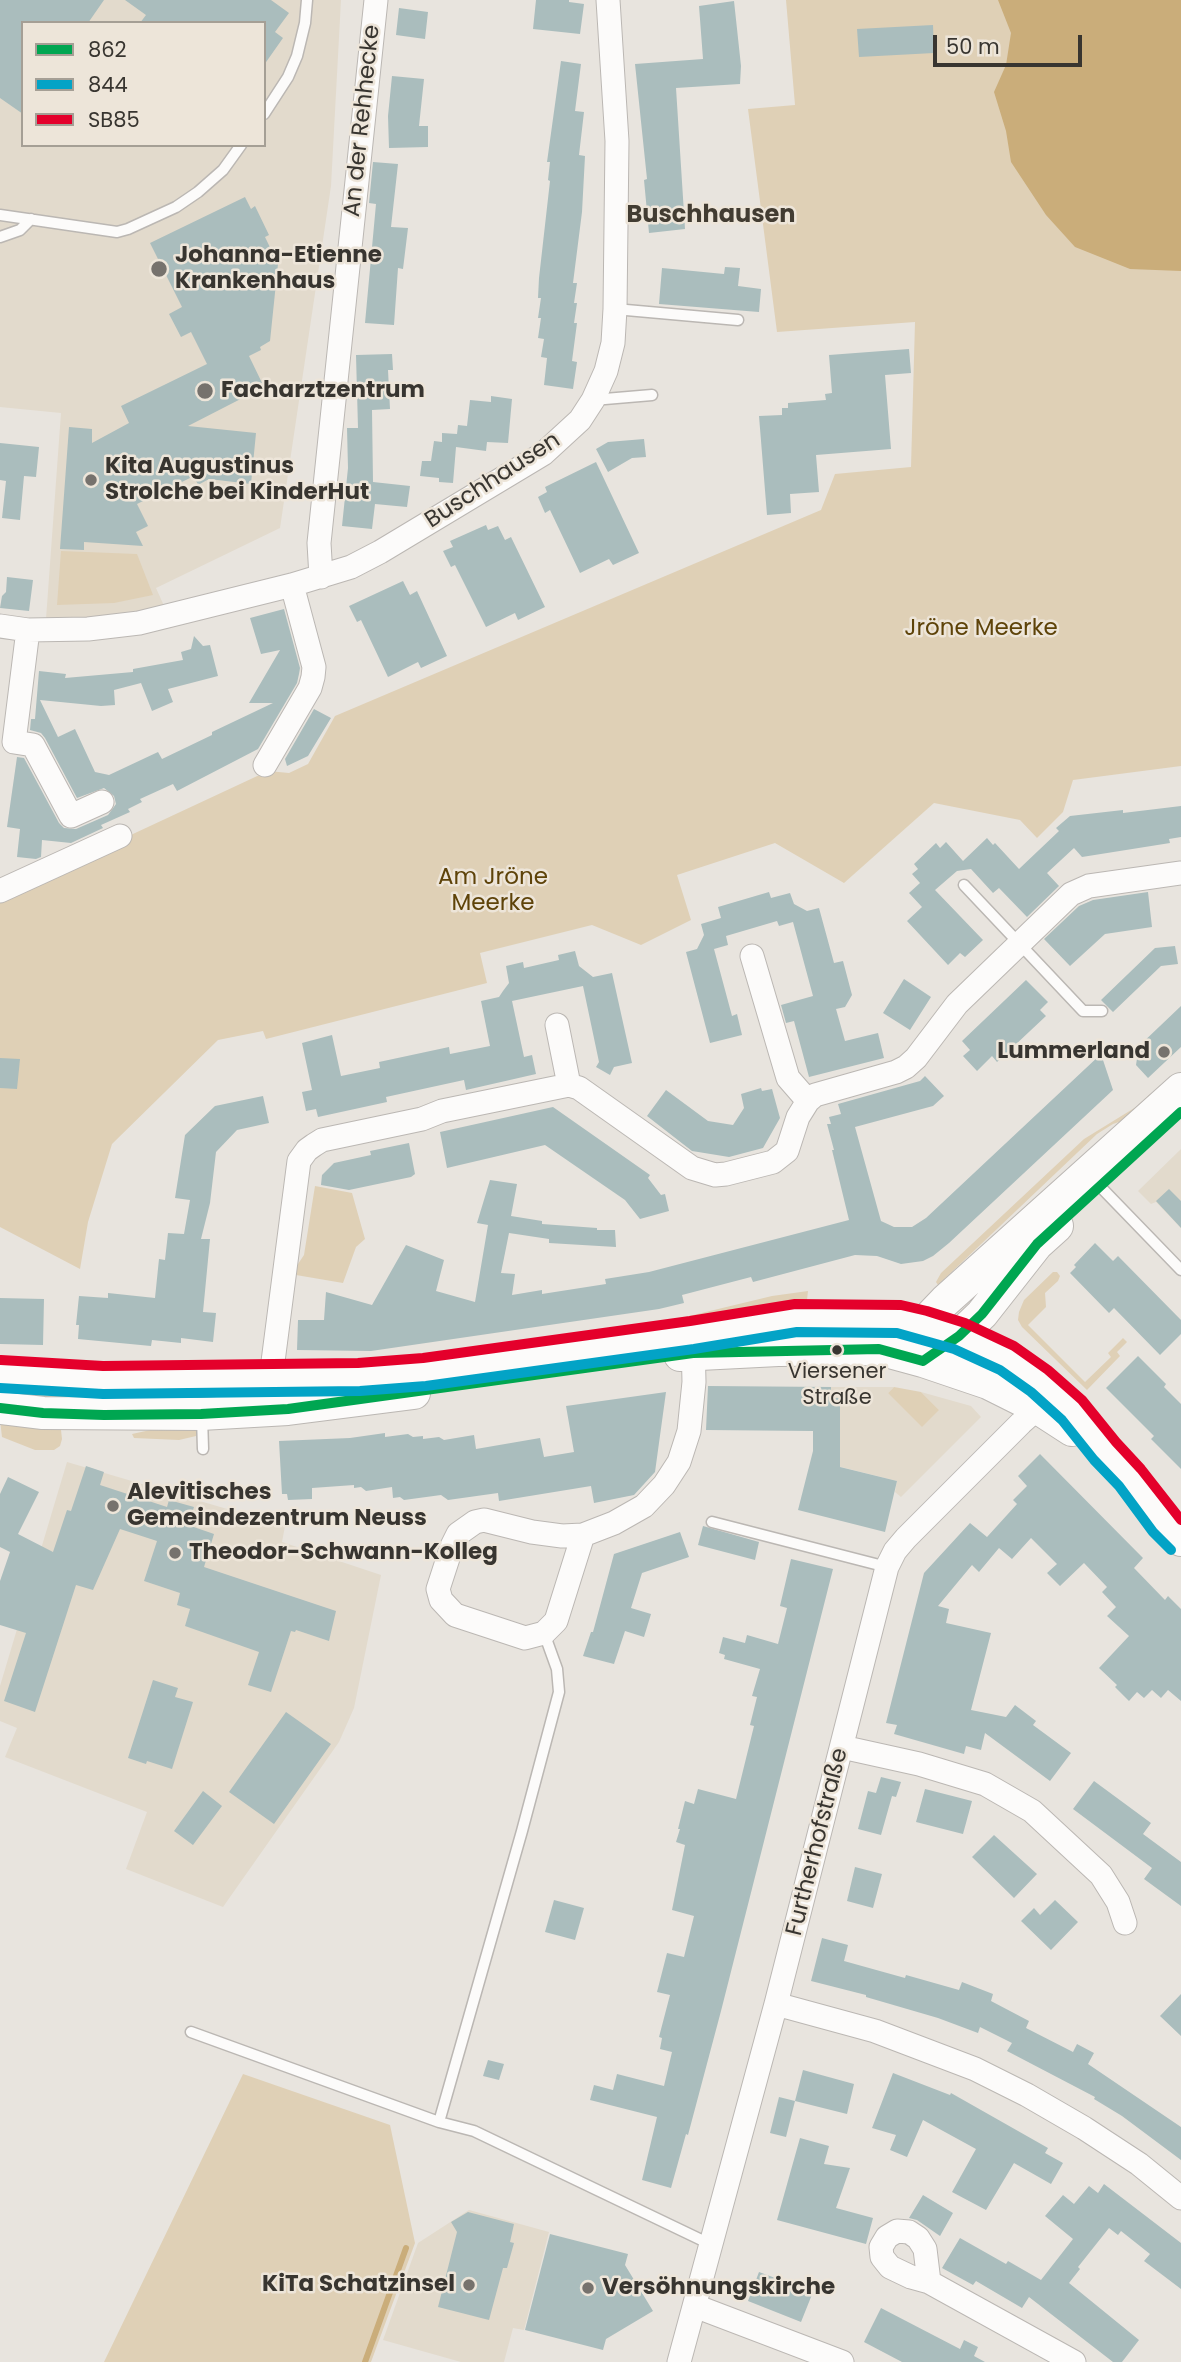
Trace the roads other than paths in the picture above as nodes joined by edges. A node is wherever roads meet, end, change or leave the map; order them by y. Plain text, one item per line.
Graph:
1 (307, 0) edge
2 (376, 0) edge
3 (608, 0) edge
4 (266, 111) edge
5 (240, 147) edge
6 (0, 215) edge
7 (31, 219) junction
8 (0, 237) edge
9 (615, 309) junction
10 (738, 320) dead end
11 (652, 396) dead end
12 (593, 400) junction
13 (321, 577) junction
14 (292, 585) junction
15 (0, 626) edge
16 (28, 630) junction
17 (265, 765) dead end
18 (102, 802) dead end
19 (120, 836) dead end
20 (1181, 873) edge
21 (964, 885) dead end
22 (0, 891) edge
23 (1020, 943) junction
24 (752, 956) dead end
25 (1102, 1011) dead end
26 (557, 1025) dead end
27 (569, 1086) junction
28 (1181, 1089) edge
29 (808, 1101) junction
30 (1181, 1112) edge
31 (1093, 1180) junction
32 (1181, 1270) edge
33 (923, 1324) junction
34 (959, 1336) junction
35 (693, 1344) junction
36 (923, 1361) junction
37 (0, 1374) edge
38 (271, 1377) junction
39 (0, 1408) edge
40 (1038, 1408) junction
41 (1072, 1410) junction
42 (190, 1415) junction
43 (203, 1449) dead end
44 (1105, 1451) junction
45 (712, 1522) dead end
46 (583, 1535) junction
47 (1181, 1540) edge
48 (887, 1567) junction
49 (544, 1633) junction
50 (842, 1747) junction
51 (1125, 1923) dead end
52 (776, 2004) junction
53 (191, 2032) dead end
54 (439, 2122) junction
55 (1181, 2198) edge
56 (712, 2245) junction
57 (929, 2282) dead end
58 (695, 2306) junction
59 (679, 2362) edge
60 (842, 2362) edge
61 (1074, 2362) edge

1 - 4 lane
2 - 13 street, An der Rehhecke
3 - 9 street, Buschhausen
5 - 7 lane
6 - 7 lane
7 - 8 lane
9 - 10 lane
9 - 12 street, Buschhausen
11 - 12 lane
12 - 13 street, Buschhausen
13 - 14 street, Buschhausen
14 - 16 street, Buschhausen
14 - 17 street
15 - 16 street, Buschhausen
16 - 18 street
19 - 22 street
20 - 23 street
21 - 23 lane
23 - 25 lane
23 - 29 street
24 - 29 street
26 - 27 street
27 - 29 street
27 - 38 street
28 - 31 main road
30 - 31 main road
31 - 32 lane
31 - 33 main road
31 - 34 main road
33 - 34 main road
33 - 35 main road
33 - 36 main road
34 - 36 main road
34 - 41 main road
35 - 36 main road
35 - 38 main road
35 - 42 main road
35 - 46 street
36 - 40 main road
37 - 38 main road
38 - 42 main road
39 - 42 main road
40 - 41 street
40 - 44 main road
40 - 48 street, Furtherhofstraße
41 - 44 main road
42 - 43 lane
44 - 47 main road
45 - 48 lane
46 - 49 street
46 - 49 street
48 - 50 street, Furtherhofstraße
49 - 54 lane
50 - 51 street
50 - 52 street, Furtherhofstraße
52 - 55 street
52 - 56 street, Furtherhofstraße
53 - 54 lane
54 - 56 lane
56 - 58 street, Furtherhofstraße
57 - 61 street
58 - 59 street, Furtherhofstraße
58 - 60 street

